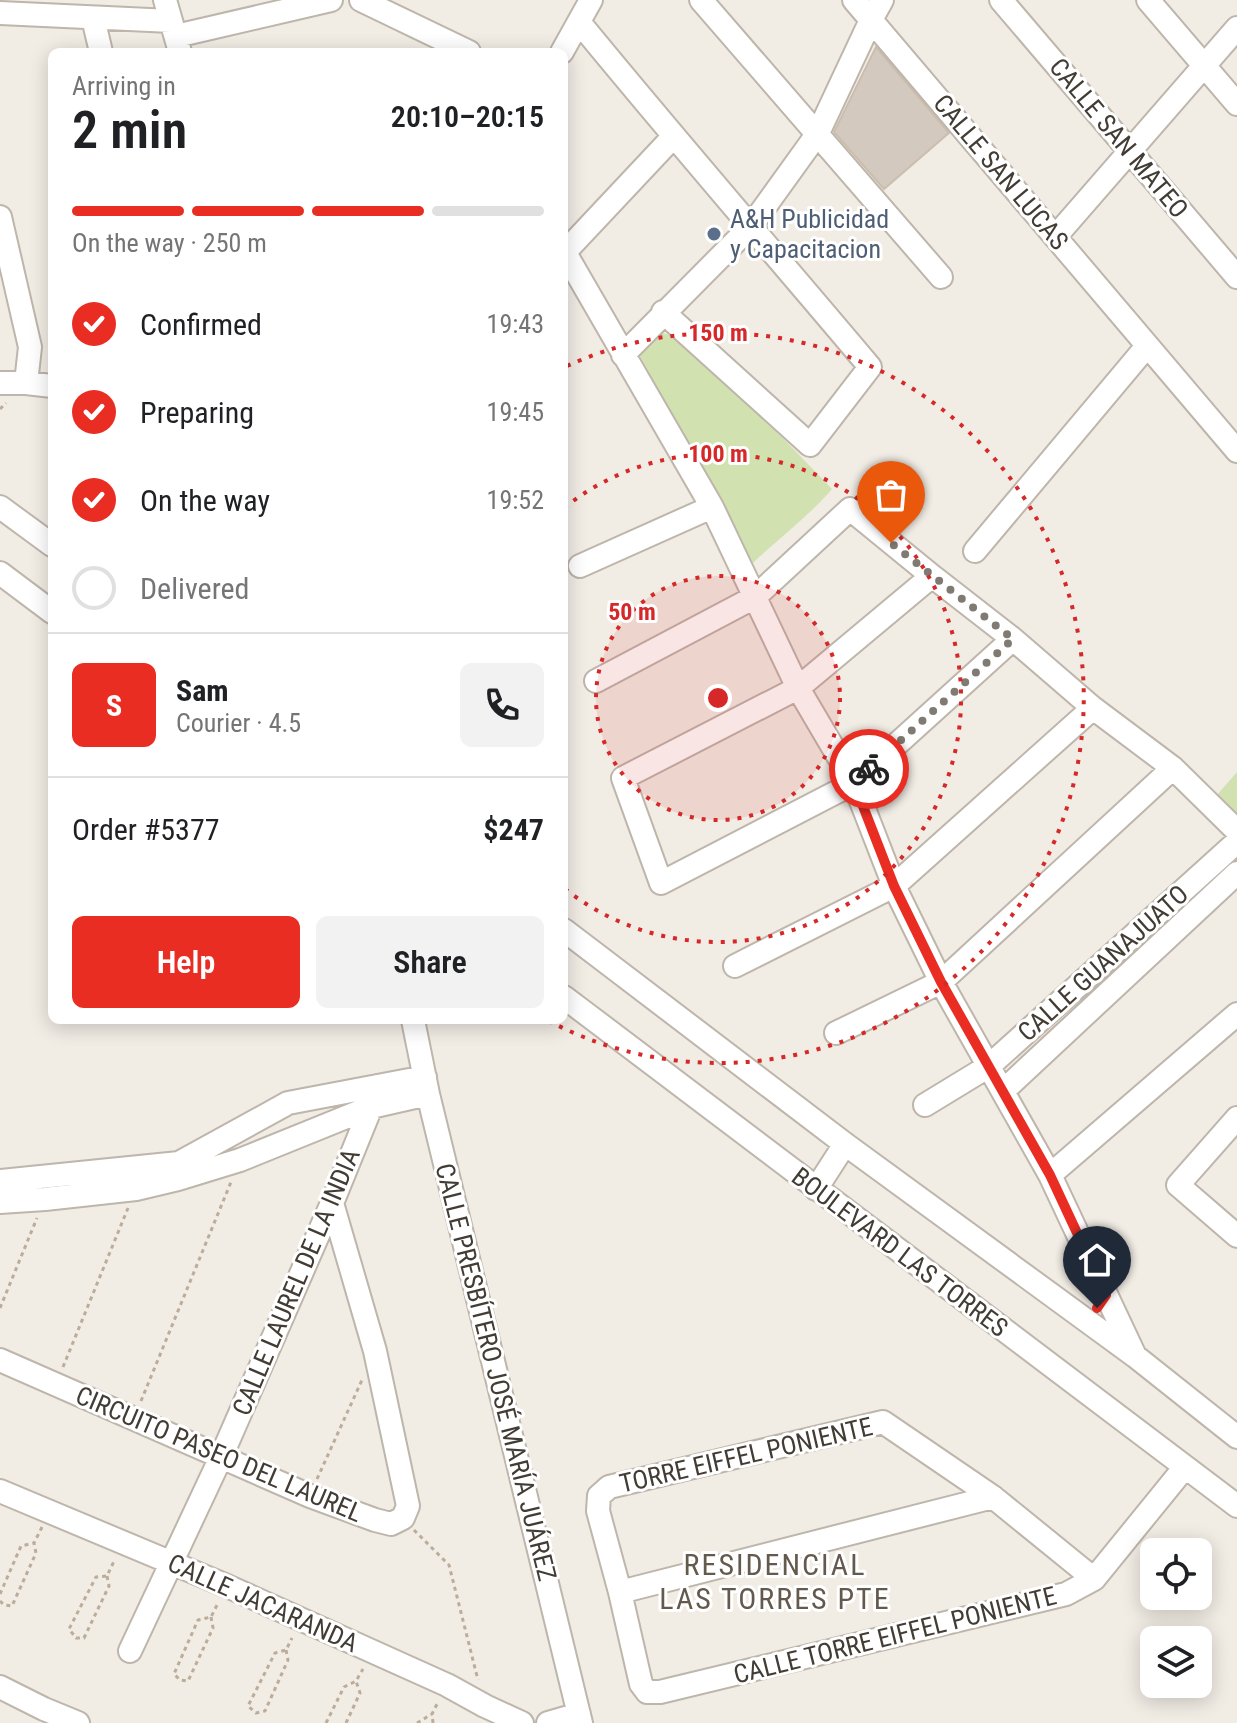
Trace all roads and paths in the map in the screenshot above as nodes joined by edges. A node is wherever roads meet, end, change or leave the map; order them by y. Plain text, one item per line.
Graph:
1 (331, 0) edge
2 (361, 0) edge
3 (591, 0) edge
4 (701, 0) edge
5 (854, 0) edge
6 (1001, 0) edge
7 (1148, 0) edge
8 (389, 6) edge
9 (877, 10) edge
10 (0, 13) edge
11 (93, 18) junction
12 (579, 22) junction
13 (173, 27) edge
14 (1237, 28) edge
15 (100, 48) edge
16 (456, 48) edge
17 (564, 48) edge
18 (1205, 66) junction
19 (1237, 104) edge
20 (818, 133) junction
21 (673, 137) junction
22 (1131, 151) junction
23 (0, 217) edge
24 (751, 226) junction
25 (1056, 236) junction
26 (568, 248) edge
27 (568, 259) edge
28 (941, 277) dead end
29 (1237, 277) edge
30 (663, 312) junction
31 (1147, 346) junction
32 (623, 355) junction
33 (0, 383) edge
34 (26, 383) junction
35 (48, 386) edge
36 (1237, 451) edge
37 (0, 507) edge
38 (712, 507) junction
39 (48, 542) edge
40 (975, 551) dead end
41 (580, 566) dead end
42 (0, 573) edge
43 (932, 576) junction
44 (755, 597) junction
45 (48, 600) edge
46 (1013, 639) junction
47 (596, 681) dead end
48 (798, 688) junction
49 (1093, 708) junction
50 (1173, 768) junction
51 (854, 783) junction
52 (1237, 831) edge
53 (1237, 842) edge
54 (1237, 873) edge
55 (894, 886) junction
56 (568, 933) edge
57 (735, 966) dead end
58 (941, 982) junction
59 (568, 1000) edge
60 (1237, 1014) edge
61 (414, 1024) edge
62 (836, 1033) dead end
63 (989, 1066) junction
64 (426, 1086) junction
65 (1003, 1091) junction
66 (374, 1097) junction
67 (925, 1105) dead end
68 (1237, 1118) edge
69 (845, 1144) junction
70 (240, 1160) junction
71 (179, 1171) junction
72 (1050, 1175) junction
73 (136, 1189) junction
74 (816, 1189) junction
75 (8, 1191) edge
76 (45, 1199) junction
77 (332, 1203) junction
78 (1237, 1236) edge
79 (1106, 1295) junction
80 (0, 1308) edge
81 (1088, 1322) junction
82 (1135, 1356) junction
83 (0, 1360) edge
84 (362, 1380) dead end
85 (55, 1384) junction
86 (134, 1418) junction
87 (1234, 1429) edge
88 (221, 1457) junction
89 (1185, 1467) junction
90 (0, 1491) edge
91 (310, 1496) junction
92 (993, 1497) junction
93 (1237, 1506) edge
94 (403, 1518) junction
95 (124, 1542) junction
96 (171, 1562) junction
97 (107, 1576) junction
98 (1094, 1579) junction
99 (227, 1586) junction
100 (620, 1592) junction
101 (0, 1594) edge
102 (0, 1601) edge
103 (211, 1617) junction
104 (302, 1620) junction
105 (286, 1650) junction
106 (130, 1651) dead end
107 (0, 1687) edge
108 (647, 1692) joint
109 (485, 1706) junction
110 (580, 1719) edge
111 (78, 1723) edge
112 (326, 1723) edge
113 (346, 1723) edge
114 (417, 1723) edge
115 (433, 1723) edge
116 (522, 1723) edge
117 (548, 1723) edge

1 - 13 street
2 - 8 street
3 - 12 street
4 - 20 street
5 - 9 street, CALLE SAN LUCAS
6 - 22 street, CALLE SAN MATEO
7 - 18 street
8 - 16 street
9 - 20 street
9 - 25 street, CALLE SAN LUCAS
10 - 11 street
11 - 13 street
11 - 15 street
12 - 17 street
12 - 21 street
14 - 18 street
18 - 19 street
18 - 22 street
20 - 24 street
20 - 28 street
21 - 24 street
21 - 26 street
22 - 25 street
22 - 29 street, CALLE SAN MATEO
23 - 34 street
24 - 30 street
24 - 30 street
25 - 31 street, CALLE SAN LUCAS
27 - 32 street
30 - 32 street
31 - 36 street, CALLE SAN LUCAS
31 - 40 street
32 - 38 street
33 - 34 street
34 - 35 street
37 - 39 street
38 - 41 street
38 - 44 street
42 - 45 street
43 - 44 street
43 - 46 street
43 - 48 street
44 - 47 street
44 - 48 street
46 - 49 street
46 - 51 street
48 - 51 street
48 - 51 street
49 - 50 street
49 - 55 street
50 - 52 street
50 - 58 street
51 - 55 street
53 - 63 street, CALLE GUANAJUATO
54 - 65 street
55 - 57 street
55 - 58 street
56 - 69 street, BOULEVARD LAS TORRES
58 - 62 street
58 - 63 street
59 - 74 street, BOULEVARD LAS TORRES
60 - 72 street
61 - 64 street, CALLE PRESBÍTERO JOSÉ MARÍA JUÁREZ
63 - 65 street
63 - 67 street, CALLE GUANAJUATO
64 - 66 street
64 - 110 street, CALLE PRESBÍTERO JOSÉ MARÍA JUÁREZ
65 - 72 street
66 - 70 street
66 - 71 street
66 - 77 street, CALLE LAUREL DE LA INDIA
68 - 78 street
69 - 74 street
69 - 81 street, BOULEVARD LAS TORRES
70 - 71 street
70 - 86 path
71 - 73 street
71 - 75 street
72 - 79 street
73 - 76 street
73 - 85 path
74 - 89 street, BOULEVARD LAS TORRES
75 - 76 street
76 - 80 path
77 - 88 street, CALLE LAUREL DE LA INDIA
77 - 94 street, CIRCUITO PASEO DEL LAUREL
79 - 81 street
79 - 82 street
81 - 82 street, BOULEVARD LAS TORRES
82 - 87 street, BOULEVARD LAS TORRES
83 - 85 street, CIRCUITO PASEO DEL LAUREL
84 - 91 path
85 - 86 street, CIRCUITO PASEO DEL LAUREL
86 - 88 street, CIRCUITO PASEO DEL LAUREL
88 - 91 street, CIRCUITO PASEO DEL LAUREL
88 - 96 street, CALLE LAUREL DE LA INDIA
89 - 93 street, BOULEVARD LAS TORRES
89 - 98 street, CALLE TORRE EIFFEL PONIENTE
90 - 95 street, CALLE JACARANDA
91 - 94 street, CIRCUITO PASEO DEL LAUREL
92 - 98 street, TORRE EIFFEL PONIENTE
92 - 100 street
92 - 100 street, TORRE EIFFEL PONIENTE
94 - 109 path
95 - 96 street, CALLE JACARANDA
95 - 97 path
96 - 99 street, CALLE JACARANDA
96 - 106 street, CALLE LAUREL DE LA INDIA
97 - 97 path
98 - 108 street, CALLE TORRE EIFFEL PONIENTE
99 - 103 path
99 - 104 street, CALLE JACARANDA
100 - 108 street, TORRE EIFFEL PONIENTE
101 - 102 path
103 - 103 path
104 - 105 path
104 - 109 street, CALLE JACARANDA
105 - 105 path
107 - 111 street
109 - 116 street, CALLE JACARANDA
110 - 117 street
112 - 113 path
114 - 115 path

